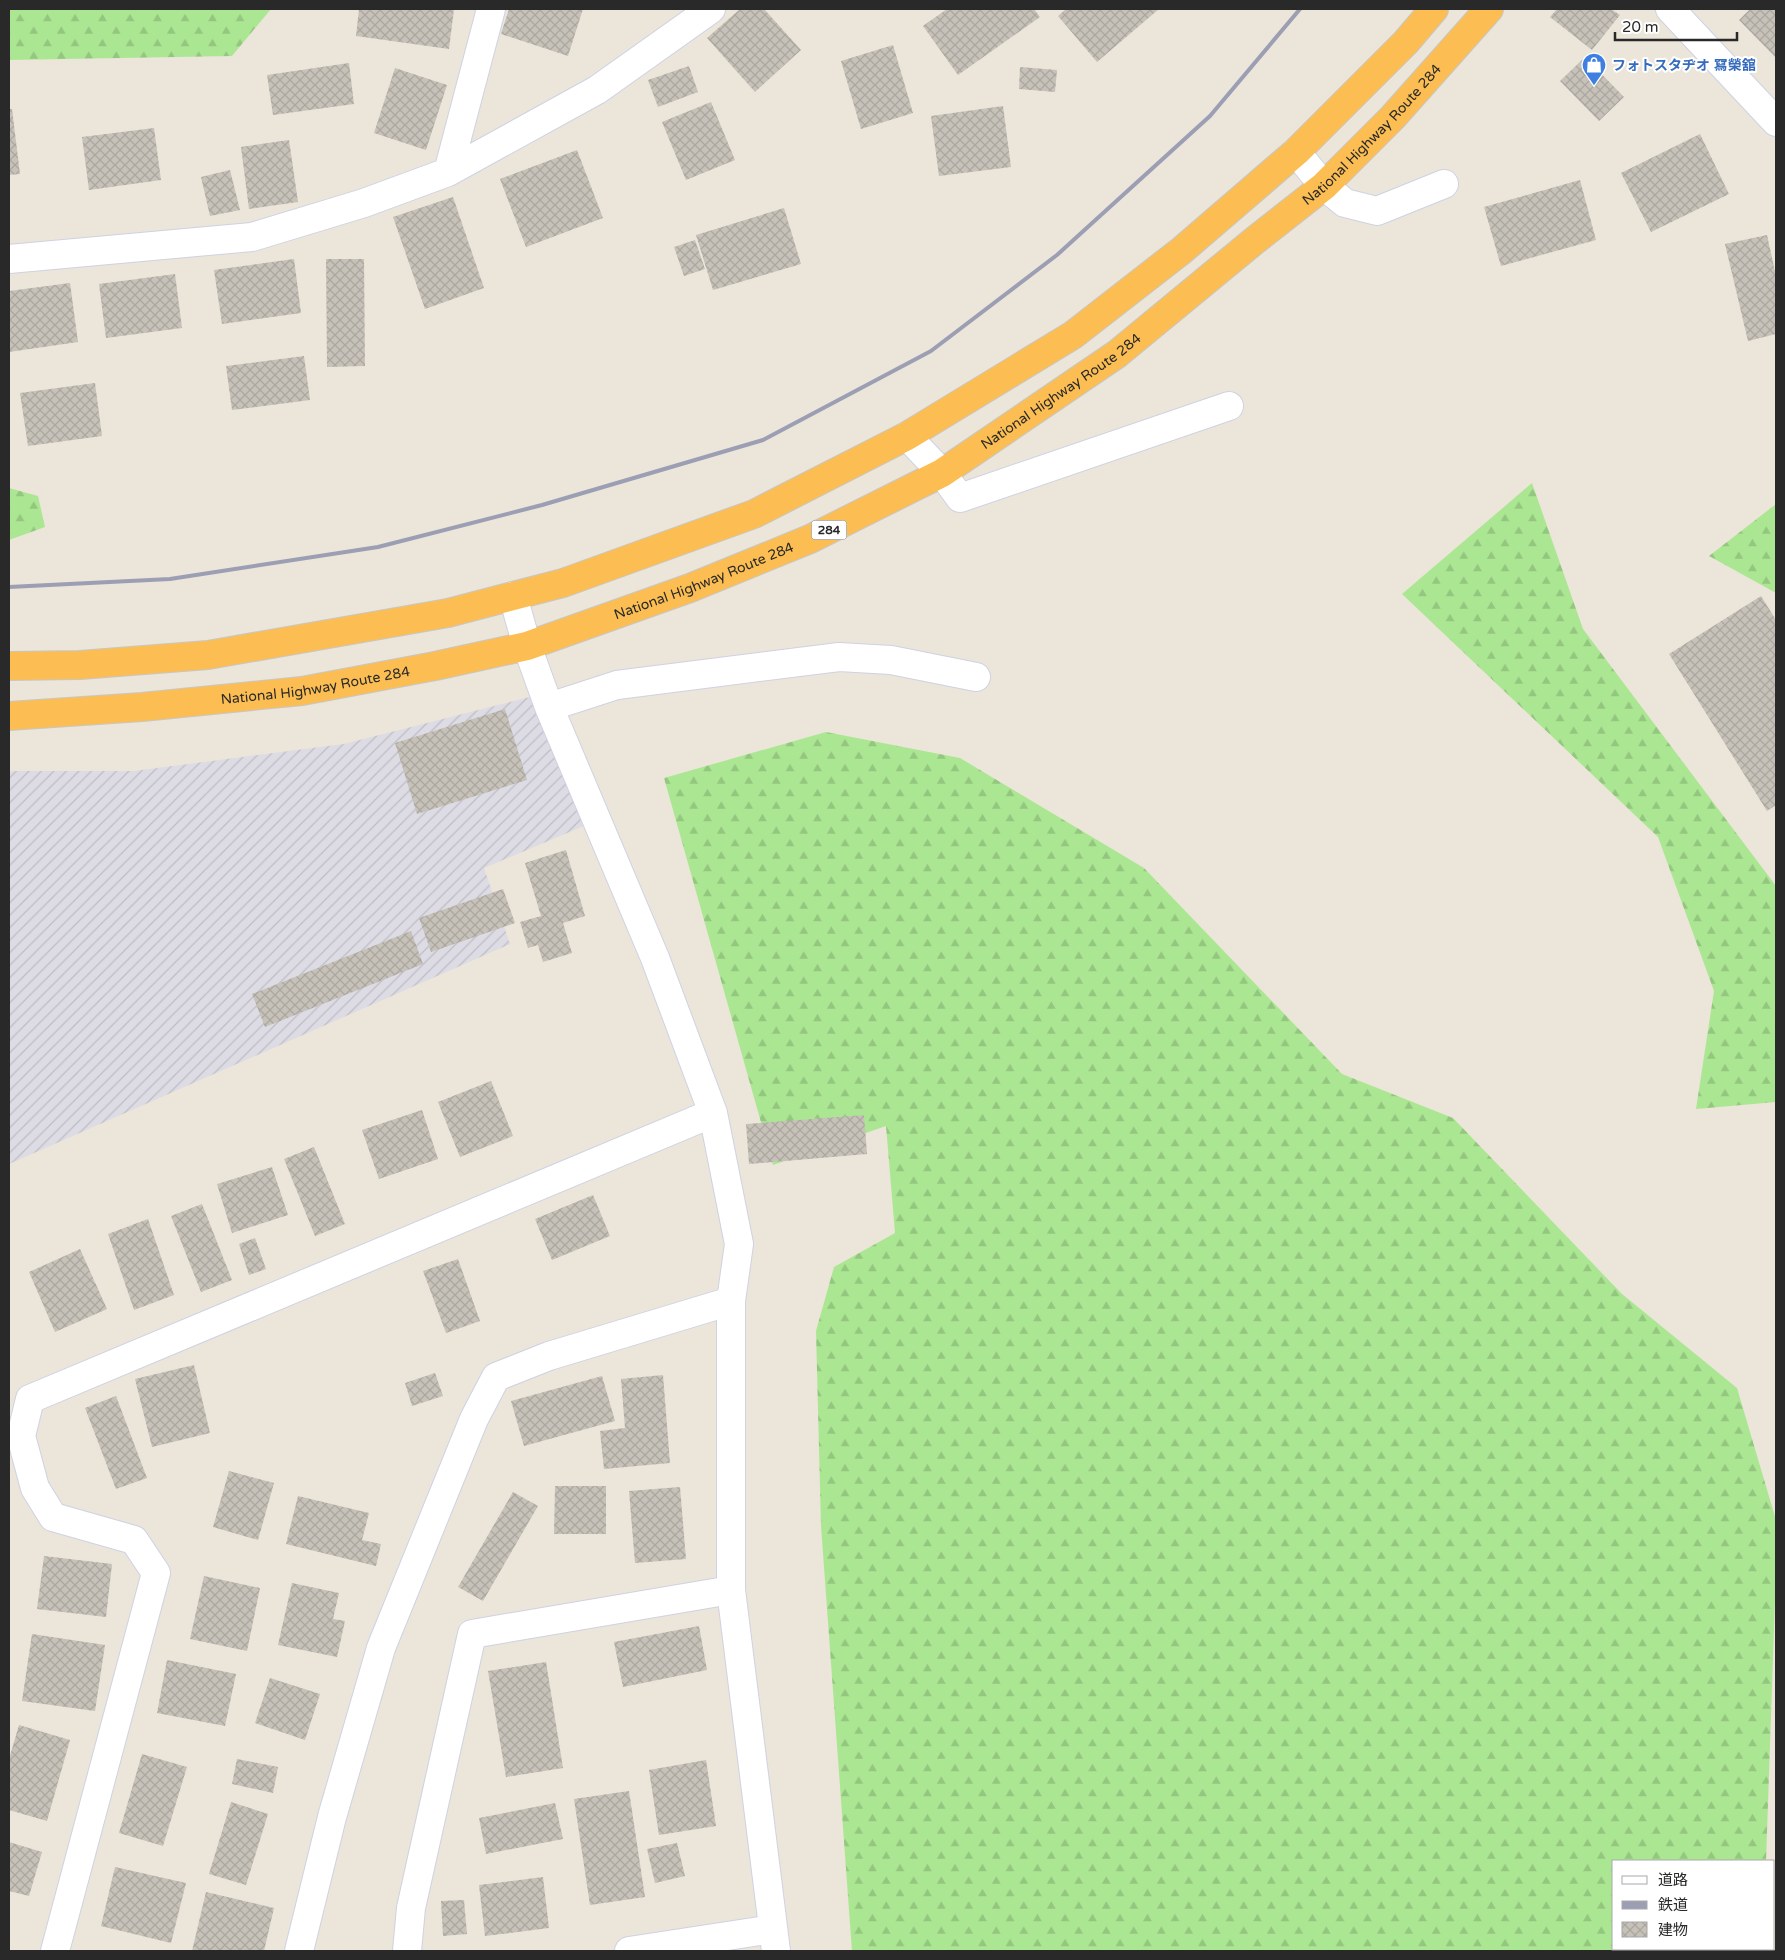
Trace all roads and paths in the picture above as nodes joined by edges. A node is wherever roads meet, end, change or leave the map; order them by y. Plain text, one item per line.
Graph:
1 (491, 9) edge
2 (711, 9) edge
3 (1434, 9) edge
4 (1489, 9) edge
5 (1670, 9) edge
6 (1776, 122) edge
7 (1296, 152) junction
8 (448, 172) junction
9 (1444, 184) dead end
10 (1324, 186) junction
11 (9, 259) edge
12 (1229, 406) dead end
13 (907, 436) junction
14 (942, 472) junction
15 (513, 596) junction
16 (527, 646) junction
17 (9, 666) edge
18 (976, 677) dead end
19 (549, 708) junction
20 (9, 716) edge
21 (713, 1113) junction
22 (730, 1301) junction
23 (731, 1590) junction
24 (775, 1940) edge
25 (55, 1951) edge
26 (299, 1951) edge
27 (407, 1951) edge
28 (628, 1951) edge

1 - 8 street
2 - 8 street
3 - 7 highway
4 - 10 highway, National Highway Route 284 / 284
5 - 6 street
7 - 10 street
7 - 13 highway
8 - 11 street
9 - 10 street
10 - 14 highway, National Highway Route 284 / 284
12 - 14 street
13 - 14 street
13 - 15 highway
14 - 16 highway, National Highway Route 284 / 284
15 - 16 street
15 - 17 highway
16 - 19 street
16 - 20 highway, National Highway Route 284 / 284
18 - 19 street
19 - 21 street
21 - 22 street
21 - 25 street
22 - 23 street
22 - 26 street
23 - 24 street
23 - 27 street
24 - 28 street

